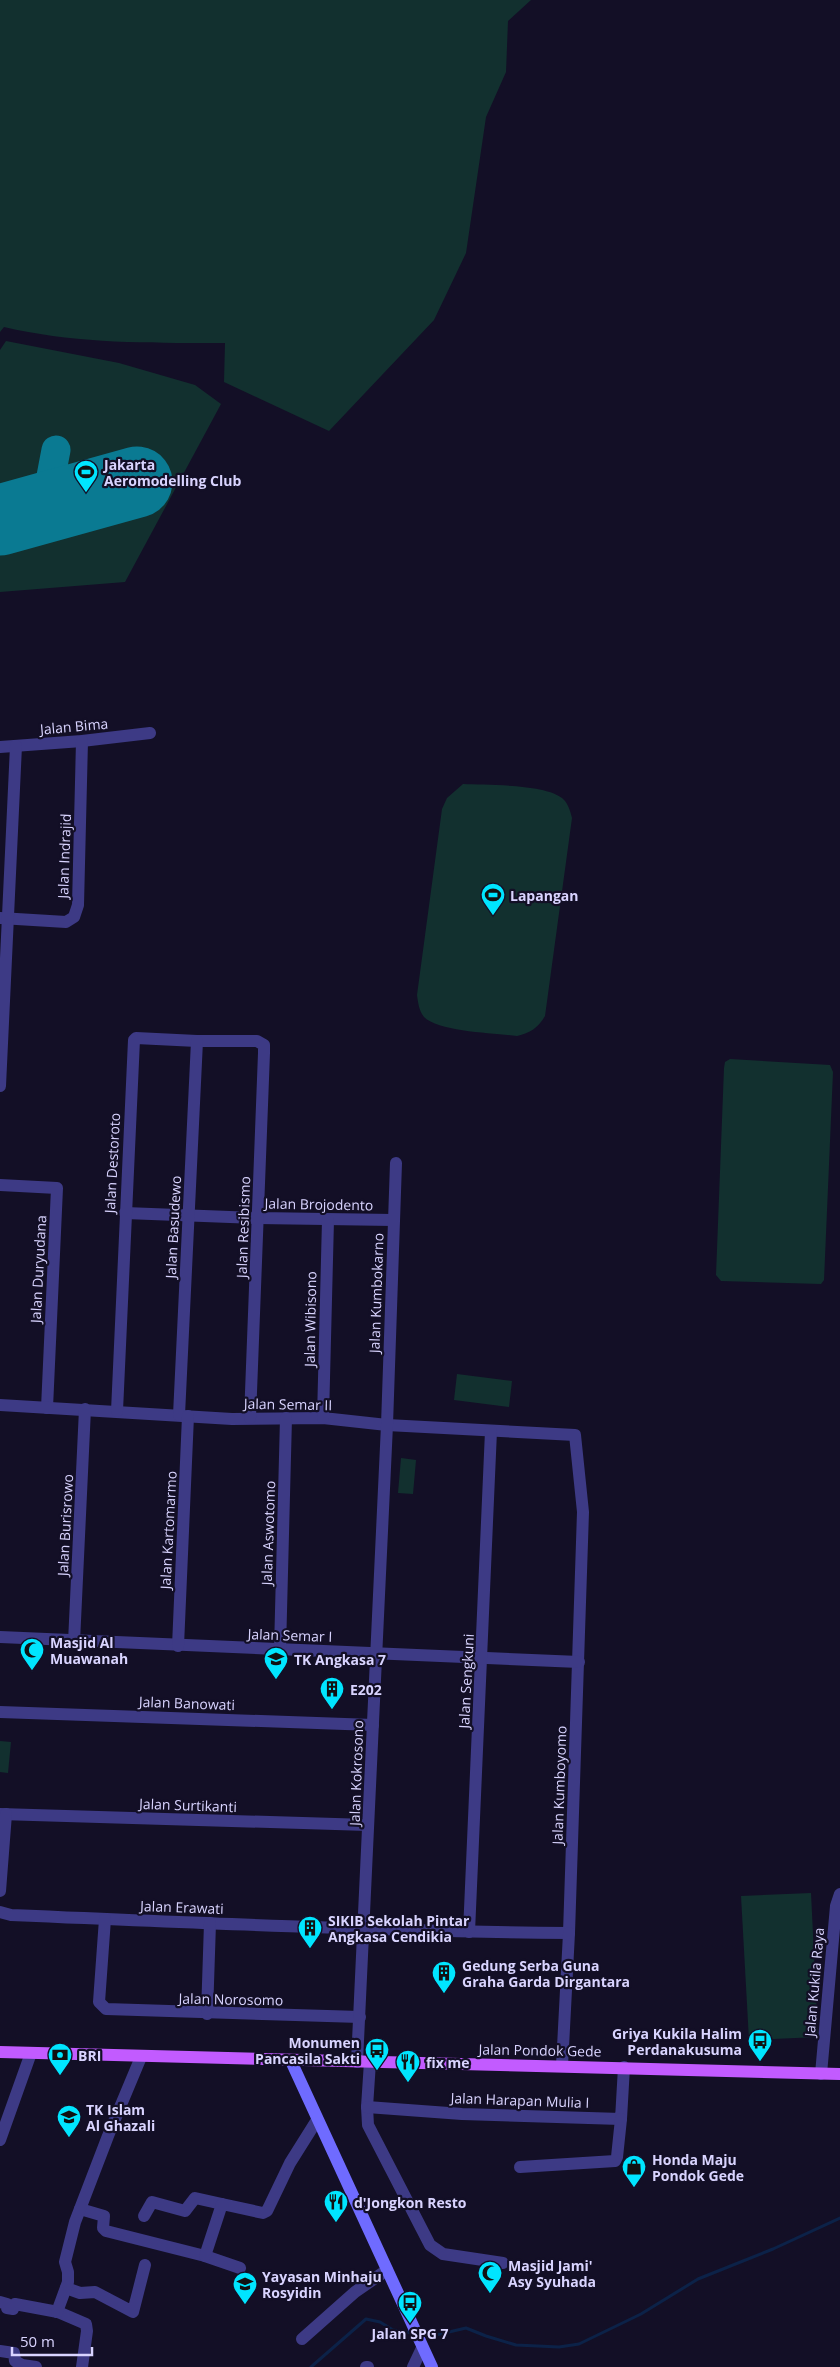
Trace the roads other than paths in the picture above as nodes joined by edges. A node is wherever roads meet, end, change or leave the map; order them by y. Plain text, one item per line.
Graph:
1 (150, 733) dead end
2 (82, 741) junction
3 (16, 746) junction
4 (0, 748) edge
5 (5, 918) edge
6 (197, 1041) junction
7 (258, 1041) joint
8 (0, 1086) edge
9 (396, 1163) dead end
10 (0, 1185) edge
11 (124, 1213) junction
12 (189, 1216) junction
13 (258, 1218) junction
14 (328, 1220) junction
15 (393, 1220) junction
16 (0, 1405) edge
17 (47, 1408) junction
18 (85, 1410) junction
19 (117, 1411) junction
20 (184, 1415) junction
21 (250, 1418) junction
22 (286, 1418) junction
23 (323, 1418) junction
24 (387, 1425) junction
25 (491, 1431) junction
26 (575, 1435) joint
27 (0, 1637) edge
28 (74, 1642) junction
29 (178, 1646) junction
30 (280, 1650) junction
31 (376, 1654) junction
32 (482, 1657) junction
33 (578, 1662) junction
34 (0, 1712) edge
35 (372, 1725) junction
36 (3, 1814) edge
37 (368, 1825) junction
38 (0, 1891) edge
39 (840, 1894) edge
40 (0, 1912) edge
41 (105, 1919) junction
42 (210, 1922) junction
43 (365, 1928) junction
44 (469, 1932) junction
45 (569, 1933) junction
46 (207, 2014) junction
47 (360, 2017) junction
48 (0, 2052) edge
49 (31, 2054) junction
50 (141, 2056) junction
51 (364, 2062) junction
52 (293, 2066) junction
53 (562, 2066) junction
54 (624, 2067) junction
55 (821, 2074) junction
56 (840, 2074) edge
57 (367, 2107) junction
58 (621, 2119) junction
59 (317, 2120) junction
60 (0, 2140) edge
61 (520, 2167) dead end
62 (222, 2204) junction
63 (80, 2209) junction
64 (144, 2216) dead end
65 (205, 2256) junction
66 (503, 2263) dead end
67 (145, 2265) dead end
68 (240, 2268) dead end
69 (387, 2270) junction
70 (66, 2288) junction
71 (0, 2302) edge
72 (57, 2312) junction
73 (302, 2339) dead end
74 (420, 2343) junction
75 (0, 2351) edge
76 (36, 2367) edge
77 (82, 2367) edge
78 (413, 2367) edge
79 (432, 2367) edge

1 - 2 street, Jalan Bima
2 - 3 street, Jalan Bima
2 - 5 street, Jalan Indrajid
3 - 4 street, Jalan Bima
3 - 5 street
5 - 8 street
6 - 7 street, Jalan Destoroto
6 - 11 street, Jalan Destoroto
6 - 12 street, Jalan Basudewo
7 - 13 street, Jalan Resibismo
9 - 15 street, Jalan Kumbokarno
10 - 17 street, Jalan Duryudana
11 - 12 street, Jalan Brojodento
11 - 19 street, Jalan Destoroto
12 - 13 street, Jalan Brojodento
12 - 20 street, Jalan Basudewo
13 - 14 street, Jalan Brojodento
13 - 21 street, Jalan Resibismo
14 - 15 street, Jalan Brojodento
14 - 23 street, Jalan Wibisono
15 - 24 street, Jalan Kumbokarno
16 - 17 street, Jalan Semar II
17 - 18 street, Jalan Semar II
18 - 19 street, Jalan Semar II
18 - 28 street, Jalan Burisrowo
19 - 20 street, Jalan Semar II
20 - 21 street, Jalan Semar II
20 - 29 street, Jalan Kartomarmo
21 - 22 street, Jalan Semar II
22 - 23 street, Jalan Semar II
22 - 30 street, Jalan Aswotomo
23 - 24 street, Jalan Semar II
24 - 25 street, Jalan Semar II
24 - 31 street, Jalan Kokrosono
25 - 26 street, Jalan Semar II
25 - 32 street, Jalan Sengkuni
26 - 33 street, Jalan Kumboyomo
27 - 28 street, Jalan Semar I
28 - 29 street, Jalan Semar I
29 - 30 street, Jalan Semar I
30 - 31 street, Jalan Semar I
31 - 32 street, Jalan Semar I
31 - 35 street, Jalan Kokrosono
32 - 33 street, Jalan Semar I
32 - 44 street, Jalan Sengkuni
33 - 45 street, Jalan Kumboyomo
34 - 35 street, Jalan Banowati
35 - 37 street, Jalan Kokrosono
36 - 37 street, Jalan Surtikanti
36 - 38 street
37 - 43 street, Jalan Kokrosono
39 - 55 street, Jalan Kukila Raya
40 - 41 street, Jalan Erawati
41 - 42 street, Jalan Erawati
41 - 46 street, Jalan Norosomo
42 - 43 street, Jalan Erawati
42 - 46 street
43 - 44 street
43 - 47 street, Jalan Kokrosono
44 - 45 street
45 - 53 street, Jalan Kumboyomo
46 - 47 street, Jalan Norosomo
47 - 51 street, Jalan Kokrosono
48 - 49 main road
49 - 50 main road
49 - 60 street
50 - 52 main road
50 - 63 street
51 - 52 main road, Jalan Pondok Gede
51 - 53 main road, Jalan Pondok Gede
51 - 57 street
52 - 59 main road
53 - 54 main road, Jalan Pondok Gede
54 - 55 main road, Jalan Pondok Gede
54 - 58 street
55 - 56 main road, Jalan Pondok Gede
57 - 58 street, Jalan Harapan Mulia I
57 - 66 street
58 - 61 street
59 - 62 street
59 - 69 main road
62 - 64 street
62 - 65 street
63 - 65 street
63 - 70 street
65 - 68 street
67 - 70 street
69 - 73 street
69 - 74 main road
70 - 72 street
71 - 72 street
72 - 77 street
74 - 78 street
74 - 79 main road
75 - 76 street

